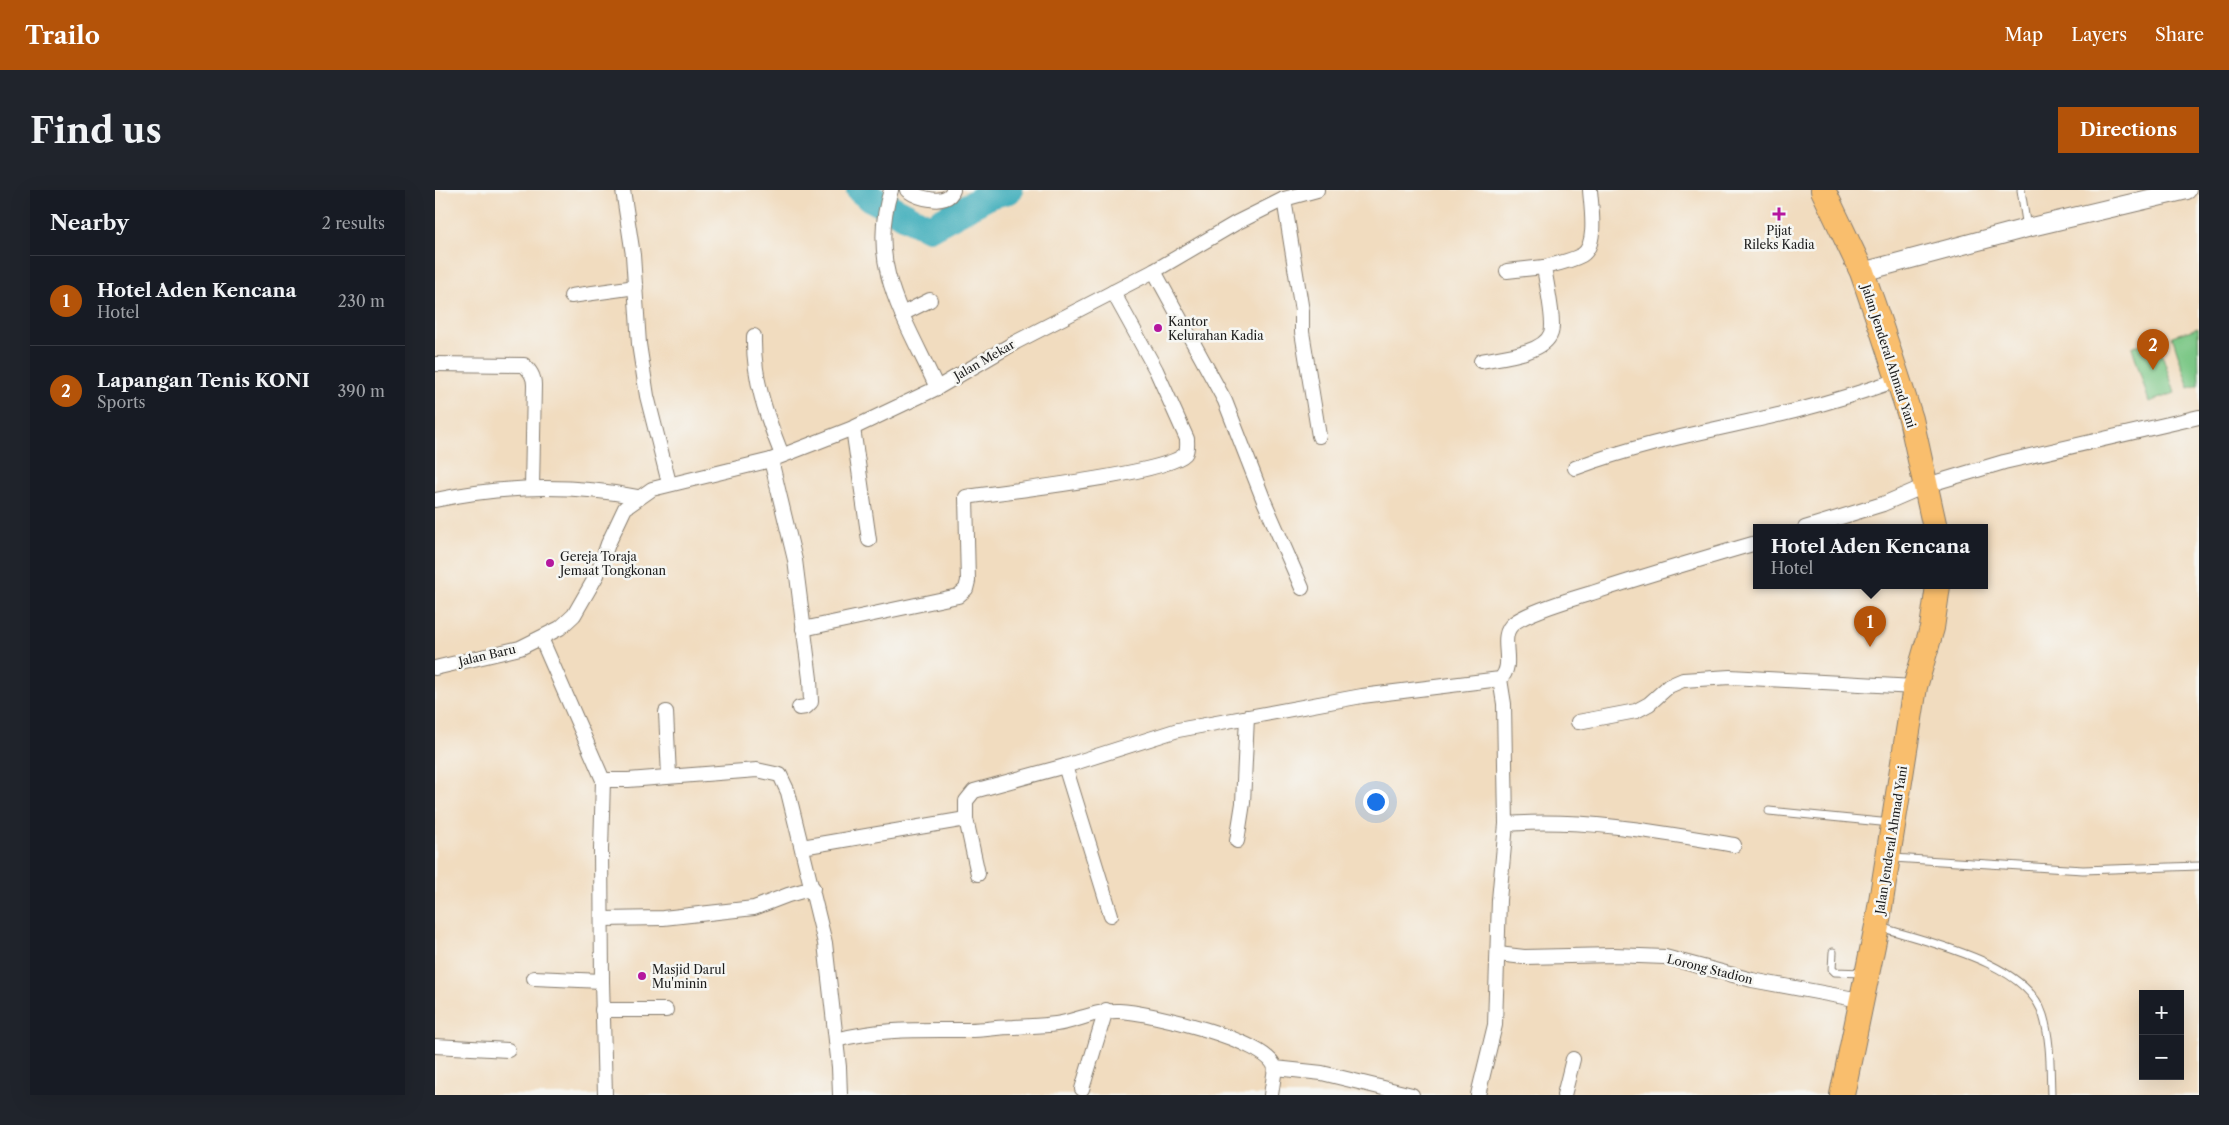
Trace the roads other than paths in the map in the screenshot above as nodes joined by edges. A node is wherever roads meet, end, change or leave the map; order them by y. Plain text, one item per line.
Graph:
1 (623, 190) edge
2 (891, 190) edge
3 (907, 190) edge
4 (953, 190) edge
5 (1317, 190) edge
6 (1590, 190) edge
7 (1823, 190) edge
8 (2021, 190) edge
9 (2187, 190) edge
10 (1284, 200) junction
11 (2027, 228) junction
12 (1544, 267) junction
13 (1154, 271) junction
14 (1507, 271) dead end
15 (1862, 272) junction
16 (636, 287) junction
17 (1113, 292) junction
18 (571, 296) dead end
19 (930, 300) dead end
20 (902, 314) junction
21 (754, 336) dead end
22 (1481, 361) dead end
23 (435, 364) edge
24 (1897, 380) junction
25 (937, 388) junction
26 (2199, 417) edge
27 (853, 428) junction
28 (1319, 436) dead end
29 (776, 458) junction
30 (1575, 468) dead end
31 (669, 483) junction
32 (1927, 485) junction
33 (532, 488) junction
34 (638, 497) junction
35 (435, 500) edge
36 (1818, 524) edge
37 (1934, 524) edge
38 (869, 540) dead end
39 (1753, 544) edge
40 (1302, 588) dead end
41 (1938, 589) edge
42 (803, 629) junction
43 (541, 638) junction
44 (435, 668) edge
45 (1500, 679) junction
46 (1915, 687) junction
47 (799, 708) dead end
48 (666, 712) dead end
49 (1247, 717) junction
50 (1578, 722) dead end
51 (1065, 766) junction
52 (669, 776) junction
53 (603, 780) junction
54 (1769, 811) dead end
55 (966, 819) junction
56 (1507, 824) junction
57 (1893, 824) junction
58 (1237, 841) dead end
59 (1734, 845) dead end
60 (802, 847) junction
61 (1887, 857) junction
62 (2199, 866) edge
63 (978, 874) dead end
64 (813, 888) junction
65 (1111, 915) dead end
66 (602, 919) junction
67 (1877, 926) junction
68 (1833, 952) dead end
69 (1498, 954) junction
70 (1866, 973) junction
71 (534, 978) dead end
72 (601, 981) junction
73 (1860, 1000) junction
74 (602, 1010) junction
75 (666, 1010) dead end
76 (1106, 1010) junction
77 (836, 1040) junction
78 (435, 1046) edge
79 (508, 1050) dead end
80 (1573, 1059) dead end
81 (1275, 1068) junction
82 (1082, 1089) dead end
83 (605, 1095) edge
84 (840, 1095) edge
85 (1271, 1095) edge
86 (1412, 1095) edge
87 (1478, 1095) edge
88 (1564, 1095) edge
89 (1842, 1095) edge
90 (2051, 1095) edge

1 - 16 street
2 - 20 street
3 - 4 street
5 - 10 street, Jalan Mekar
6 - 12 street
7 - 15 highway, Jalan Jenderal Ahmad Yani
8 - 11 lane
9 - 11 street
10 - 13 street, Jalan Mekar
10 - 28 street
11 - 15 street
12 - 14 street
12 - 22 street
13 - 17 street, Jalan Mekar
13 - 40 street
15 - 24 highway, Jalan Jenderal Ahmad Yani
16 - 18 street
16 - 31 street
17 - 25 street, Jalan Mekar
17 - 42 street
19 - 20 street
20 - 25 street
21 - 29 street
23 - 33 street
24 - 30 street
24 - 32 highway, Jalan Jenderal Ahmad Yani
25 - 27 street, Jalan Mekar
26 - 32 street
27 - 29 street, Jalan Mekar
27 - 38 street
29 - 31 street, Jalan Mekar
29 - 42 street
31 - 34 street, Jalan Mekar
32 - 36 street
32 - 37 highway, Jalan Jenderal Ahmad Yani
33 - 34 street
33 - 35 street
34 - 43 street, Jalan Baru
39 - 45 street
41 - 46 highway, Jalan Jenderal Ahmad Yani
42 - 47 street
43 - 44 street, Jalan Baru
43 - 53 street
45 - 49 street
45 - 56 street
46 - 50 street
46 - 57 highway, Jalan Jenderal Ahmad Yani
48 - 52 street
49 - 51 street
49 - 58 street
51 - 55 street
51 - 65 street
52 - 53 street
52 - 60 street
53 - 66 street
54 - 57 lane
55 - 60 street
55 - 63 street
56 - 59 street
56 - 69 street
57 - 61 highway, Jalan Jenderal Ahmad Yani
60 - 64 street
61 - 62 lane
61 - 67 highway, Jalan Jenderal Ahmad Yani
64 - 66 street
64 - 77 street
66 - 72 street
67 - 70 highway, Jalan Jenderal Ahmad Yani
67 - 90 lane
68 - 70 lane
69 - 73 street, Lorong Stadion
69 - 87 street
70 - 73 highway, Jalan Jenderal Ahmad Yani
71 - 72 street
72 - 74 street
73 - 89 highway, Jalan Jenderal Ahmad Yani
74 - 75 street
74 - 83 street
76 - 77 street
76 - 81 street
76 - 82 street
77 - 84 street
78 - 79 street
80 - 88 street
81 - 85 street
81 - 86 street

